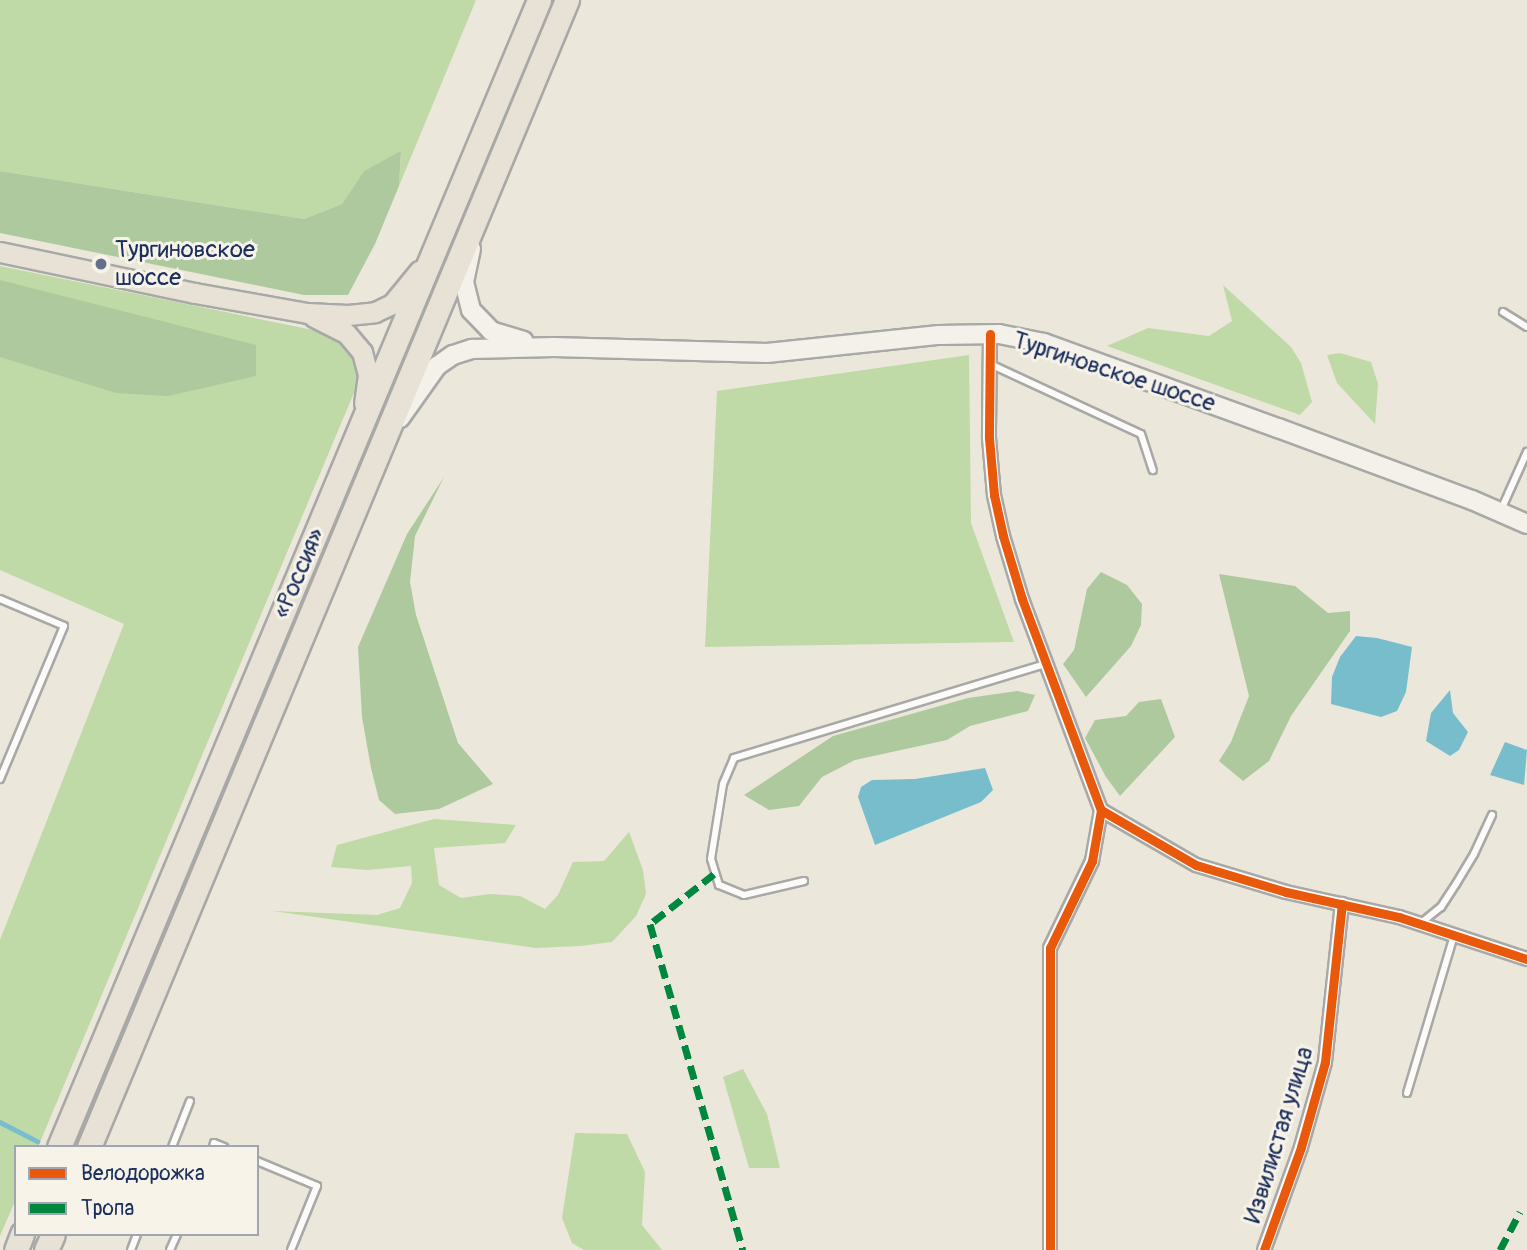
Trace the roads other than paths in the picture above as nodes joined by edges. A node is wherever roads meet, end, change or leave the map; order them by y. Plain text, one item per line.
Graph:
1 (539, 0) edge
2 (567, 0) edge
3 (480, 208) junction
4 (434, 250) junction
5 (0, 252) edge
6 (1503, 312) dead end
7 (307, 313) junction
8 (1527, 327) edge
9 (990, 334) junction
10 (554, 347) junction
11 (990, 363) junction
12 (357, 434) junction
13 (383, 444) junction
14 (1527, 452) edge
15 (1153, 470) dead end
16 (1500, 512) junction
17 (1527, 524) edge
18 (0, 599) edge
19 (1046, 664) junction
20 (0, 779) edge
21 (1101, 810) junction
22 (1492, 815) dead end
23 (804, 881) dead end
24 (1342, 904) junction
25 (1420, 924) junction
26 (1454, 935) junction
27 (1527, 959) edge
28 (1407, 1093) dead end
29 (190, 1101) dead end
30 (60, 1145) edge
31 (90, 1145) edge
32 (173, 1145) edge
33 (259, 1162) edge
34 (290, 1250) edge
35 (1050, 1250) edge
36 (1264, 1250) edge

1 - 4 highway, «Россия»
2 - 3 highway, «Россия»
3 - 10 main road, Тургиновское шоссе
3 - 13 highway, «Россия»
4 - 7 main road
4 - 12 highway, «Россия»
5 - 7 main road
6 - 8 lane
7 - 12 main road
9 - 10 main road, Тургиновское шоссе
9 - 11 street
9 - 16 main road, Тургиновское шоссе
10 - 13 main road, Тургиновское шоссе
11 - 15 lane
11 - 19 street
12 - 30 highway, «Россия»
13 - 31 highway, «Россия»
14 - 16 lane
16 - 17 main road, Тургиновское шоссе
18 - 20 lane
19 - 21 street
19 - 23 lane
21 - 24 street
21 - 35 street
22 - 25 lane
24 - 25 street
24 - 36 street, Извилистая улица
25 - 26 street
26 - 27 street
26 - 28 lane
29 - 32 lane
33 - 34 lane

